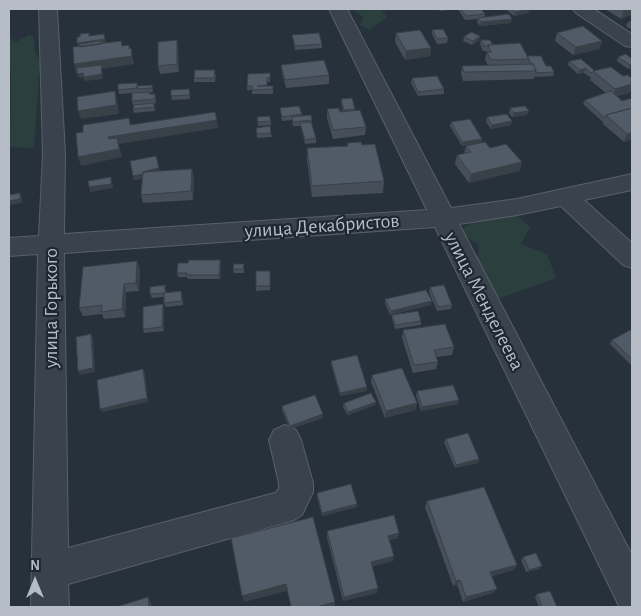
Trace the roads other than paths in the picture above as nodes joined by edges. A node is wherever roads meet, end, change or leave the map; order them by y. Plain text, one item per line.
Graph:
1 (48, 9) edge
2 (338, 9) edge
3 (582, 9) edge
4 (632, 42) edge
5 (632, 182) edge
6 (566, 197) junction
7 (442, 218) junction
8 (51, 244) junction
9 (9, 247) edge
10 (632, 258) edge
11 (285, 440) dead end
12 (50, 572) junction
13 (632, 593) edge
14 (50, 607) edge

1 - 8 street, улица Горького
2 - 7 street, улица Менделеева
3 - 4 street
5 - 6 street, улица Декабристов
6 - 7 street, улица Декабристов
6 - 10 street
7 - 8 street, улица Декабристов
7 - 13 street, улица Менделеева
8 - 9 street, улица Декабристов
8 - 12 street, улица Горького
11 - 12 street
12 - 14 street, улица Горького

